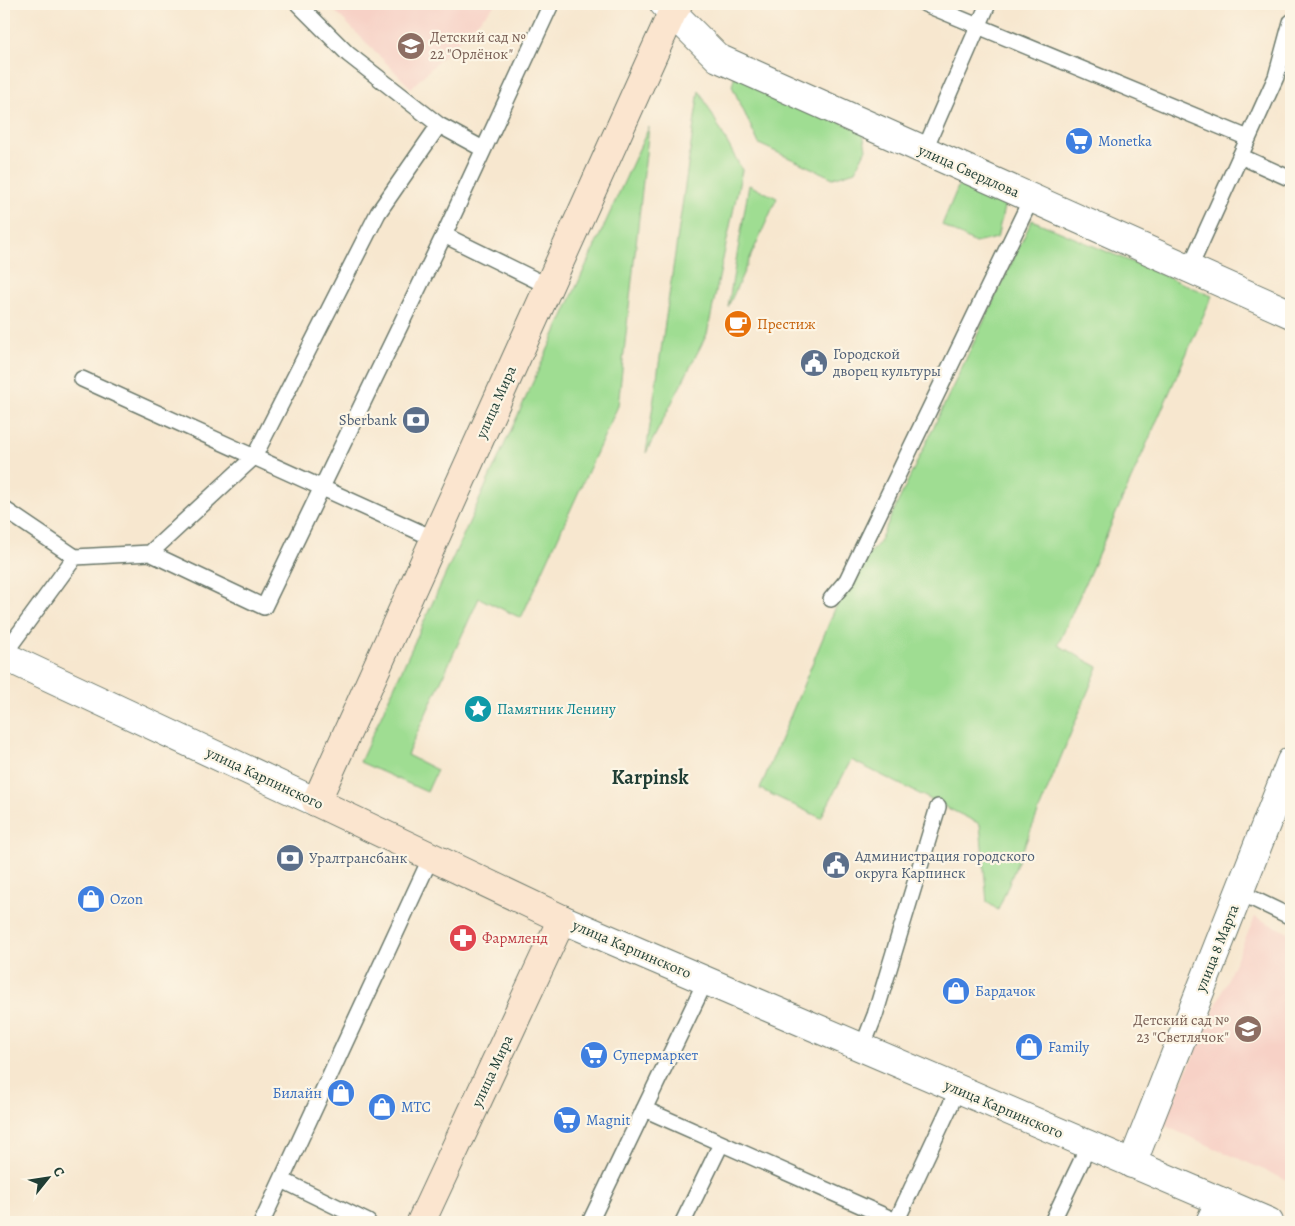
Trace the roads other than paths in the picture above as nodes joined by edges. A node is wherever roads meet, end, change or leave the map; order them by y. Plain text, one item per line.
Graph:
1 (298, 4) edge
2 (551, 4) edge
3 (925, 4) edge
4 (988, 4) edge
5 (671, 7) edge
6 (1291, 22) edge
7 (978, 26) junction
8 (438, 125) junction
9 (1248, 138) junction
10 (483, 149) junction
11 (924, 151) junction
12 (1240, 156) junction
13 (1291, 179) edge
14 (1031, 199) junction
15 (444, 235) junction
16 (1190, 267) junction
17 (548, 286) junction
18 (1291, 314) edge
19 (82, 379) dead end
20 (254, 457) junction
21 (322, 488) junction
22 (4, 509) edge
23 (435, 539) junction
24 (150, 553) junction
25 (74, 557) junction
26 (830, 599) dead end
27 (4, 655) edge
28 (1291, 761) edge
29 (316, 802) junction
30 (938, 808) dead end
31 (431, 857) junction
32 (1239, 892) junction
33 (1291, 917) edge
34 (562, 919) junction
35 (706, 980) junction
36 (862, 1048) junction
37 (958, 1089) junction
38 (644, 1110) junction
39 (721, 1144) junction
40 (1089, 1145) junction
41 (1132, 1164) junction
42 (282, 1180) junction
43 (1215, 1212) edge
44 (262, 1222) edge
45 (368, 1222) edge
46 (421, 1222) edge
47 (590, 1222) edge
48 (683, 1222) edge
49 (896, 1222) edge
50 (1052, 1222) edge
51 (1269, 1222) edge

1 - 8 lane
2 - 10 lane
3 - 7 lane
4 - 7 lane
5 - 11 street, улица Свердлова
5 - 17 main road, улица Мира
6 - 9 lane
7 - 9 lane
7 - 11 lane
8 - 10 lane
8 - 20 lane
9 - 12 lane
10 - 15 lane
11 - 14 street, улица Свердлова
12 - 13 lane
12 - 16 lane
14 - 16 street, улица Свердлова
14 - 26 lane
15 - 17 lane
15 - 21 lane
16 - 18 street, улица Свердлова
17 - 23 main road, улица Мира
19 - 20 lane
20 - 21 lane
20 - 24 lane
21 - 23 lane
21 - 24 lane
22 - 25 lane
23 - 29 main road, улица Мира
24 - 25 lane
25 - 27 lane
27 - 29 street, улица Карпинского
28 - 32 street, улица 8 Марта
29 - 31 main road, улица Карпинского
30 - 36 lane
31 - 34 main road, улица Карпинского
31 - 42 lane
32 - 33 lane
32 - 41 street, улица 8 Марта
34 - 35 street, улица Карпинского
34 - 46 main road, улица Мира
35 - 36 street, улица Карпинского
35 - 38 lane
36 - 37 street, улица Карпинского
37 - 40 street, улица Карпинского
37 - 49 lane
38 - 39 lane
38 - 47 lane
39 - 48 lane
39 - 49 lane
40 - 41 street, улица Карпинского
40 - 50 lane
41 - 43 street, улица Карпинского
42 - 44 lane
42 - 45 lane
43 - 51 street, улица Карпинского

